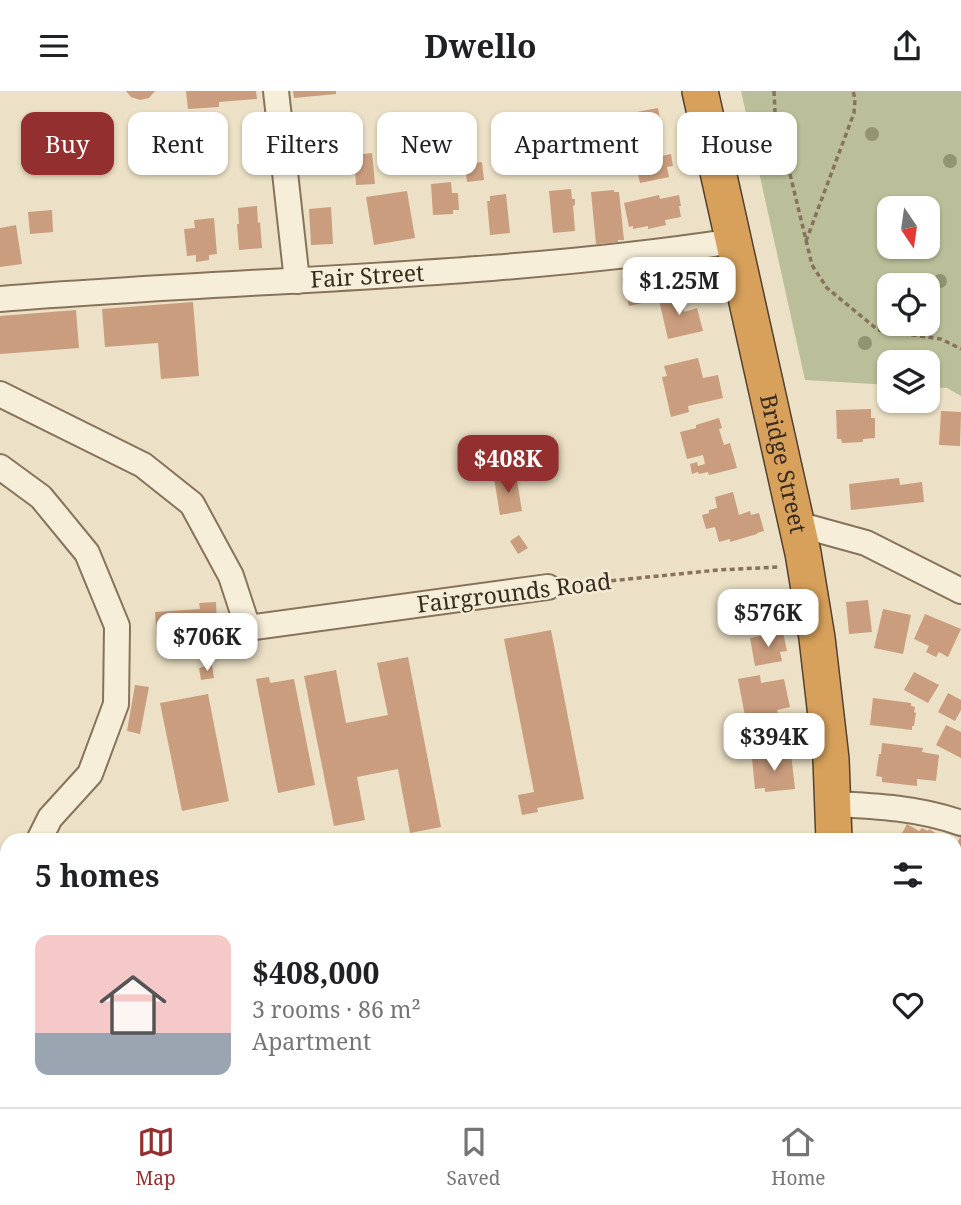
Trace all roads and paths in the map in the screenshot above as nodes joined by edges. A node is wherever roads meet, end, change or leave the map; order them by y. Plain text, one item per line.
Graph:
1 (276, 91) edge
2 (700, 91) edge
3 (774, 91) edge
4 (853, 91) edge
5 (734, 241) junction
6 (805, 241) junction
7 (297, 281) junction
8 (0, 299) edge
9 (961, 349) edge
10 (0, 394) edge
11 (0, 467) edge
12 (797, 524) junction
13 (780, 566) dead end
14 (548, 587) joint
15 (961, 591) edge
16 (833, 804) junction
17 (961, 823) edge
18 (42, 833) edge
19 (834, 833) edge

1 - 7 street
2 - 5 highway, Bridge Street
3 - 6 path
4 - 6 path
5 - 7 street, Fair Street
5 - 12 highway, Bridge Street
6 - 9 path
7 - 8 street, Fair Street
10 - 14 street, Fairgrounds Road
11 - 18 street
12 - 15 street
12 - 16 highway, Bridge Street
13 - 14 path, Fairgrounds Road
16 - 17 street
16 - 19 highway, Bridge Street

